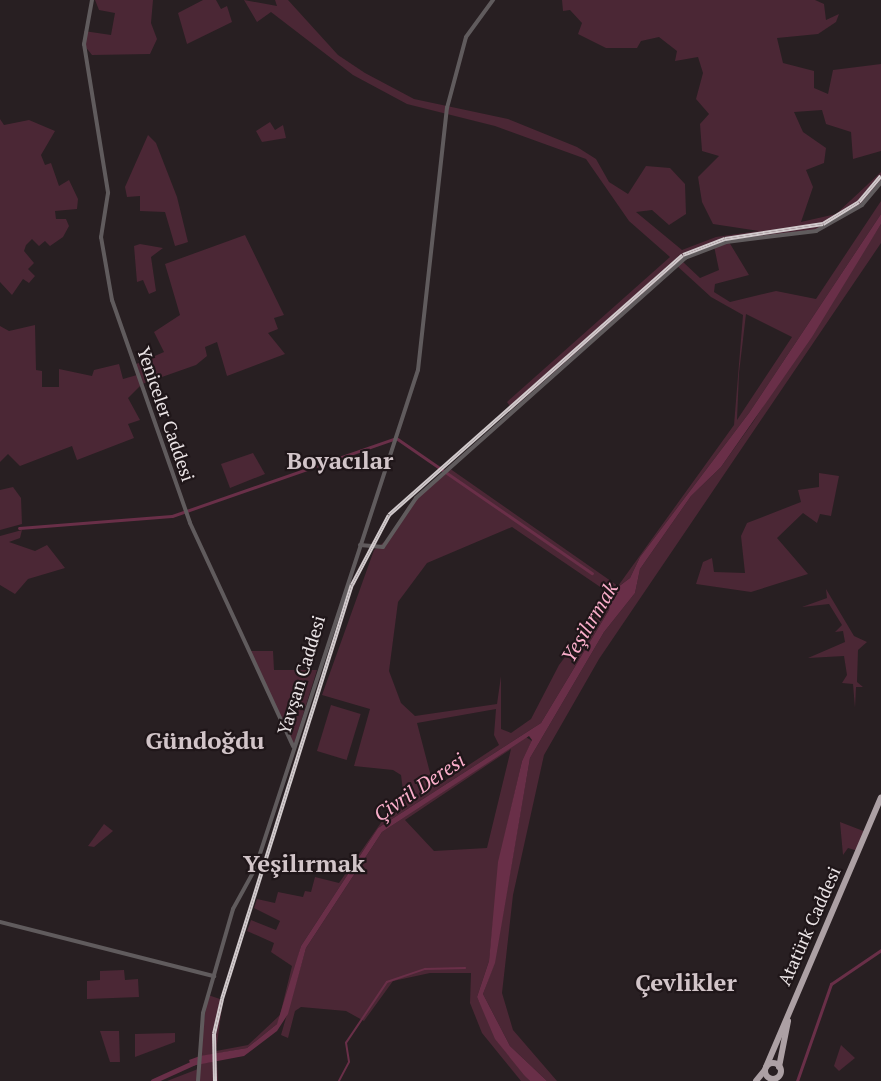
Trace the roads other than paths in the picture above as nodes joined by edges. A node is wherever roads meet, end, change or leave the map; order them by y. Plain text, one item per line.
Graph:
1 (92, 0) edge
2 (493, 0) edge
3 (881, 183) edge
4 (360, 544) junction
5 (293, 747) junction
6 (881, 798) edge
7 (881, 807) edge
8 (0, 922) edge
9 (214, 974) junction
10 (779, 1067) junction
11 (766, 1068) junction
12 (768, 1079) edge
13 (778, 1079) edge
14 (198, 1081) edge
15 (756, 1081) edge

1 - 5 street, Yeniceler Caddesi
2 - 4 street, Yavşan Caddesi
3 - 4 street
4 - 5 street, Yavşan Caddesi
5 - 9 street, Yavşan Caddesi
6 - 11 highway, Atatürk Caddesi
7 - 10 highway, Atatürk Caddesi
8 - 9 street
9 - 14 street, Yavşan Caddesi
10 - 11 highway
10 - 13 highway, Atatürk Caddesi
11 - 12 highway, Atatürk Caddesi
11 - 15 highway
12 - 13 highway, Atatürk Caddesi

